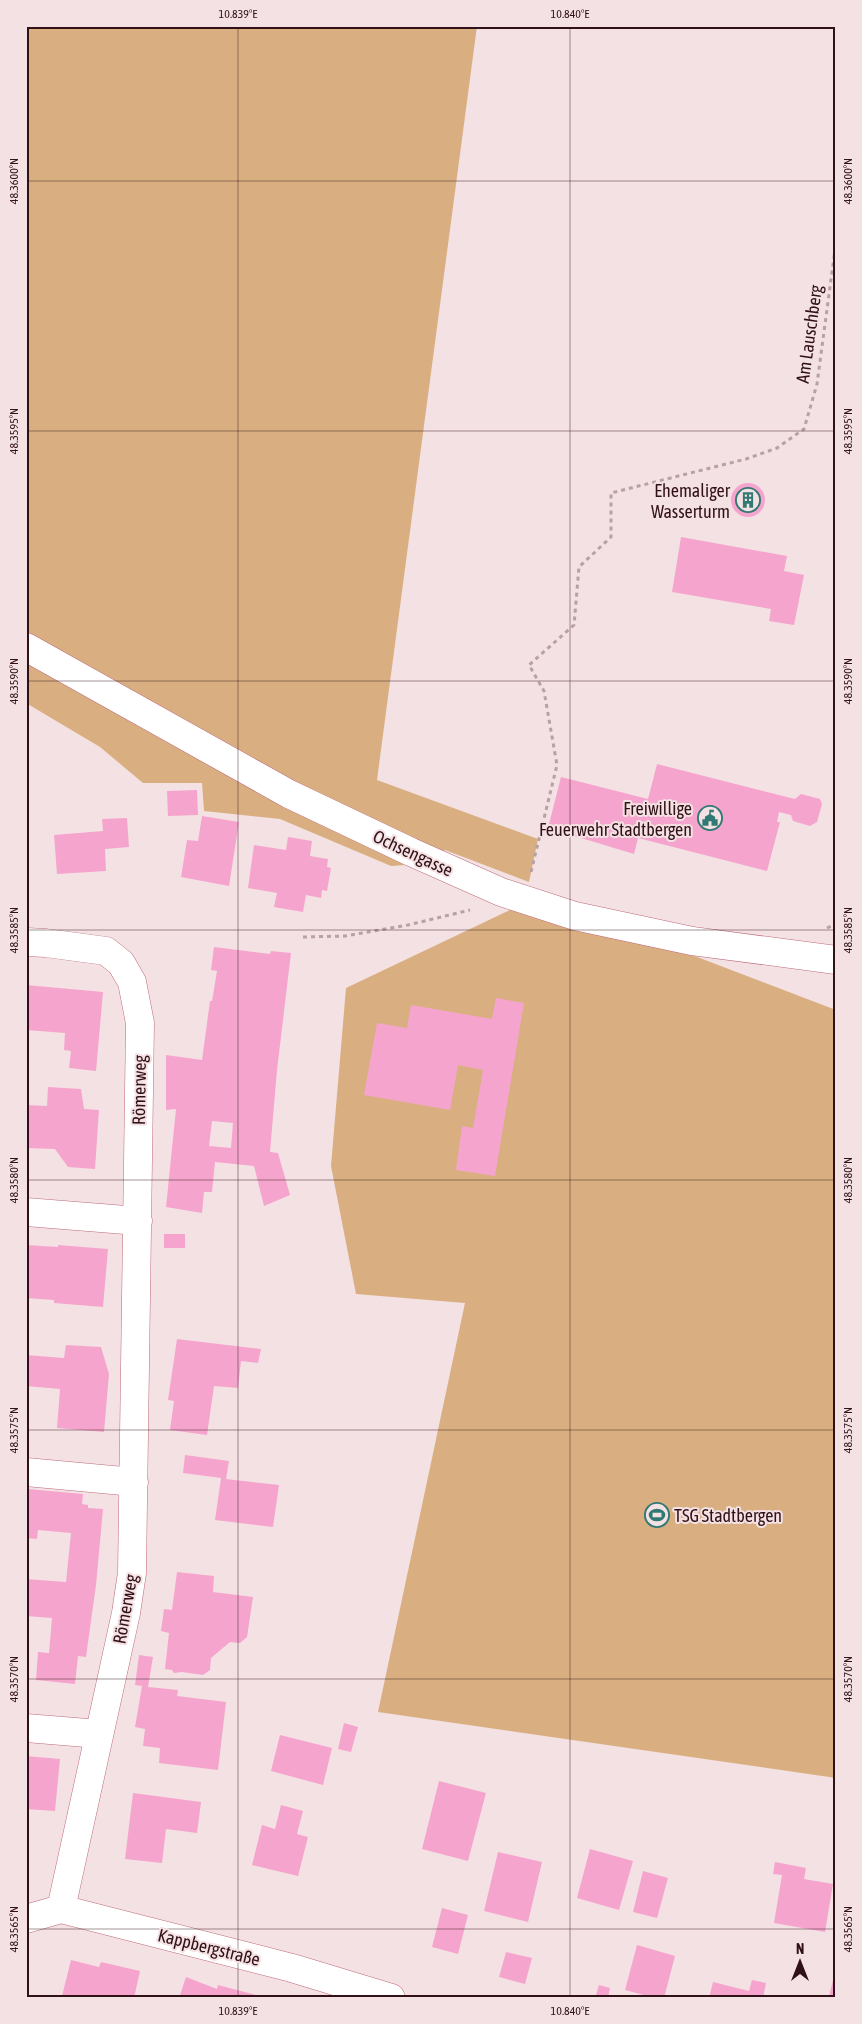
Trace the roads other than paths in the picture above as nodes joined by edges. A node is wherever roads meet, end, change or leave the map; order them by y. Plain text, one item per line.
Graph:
1 (26, 647) edge
2 (26, 942) edge
3 (836, 960) edge
4 (26, 1212) edge
5 (138, 1221) junction
6 (26, 1472) edge
7 (134, 1482) junction
8 (26, 1728) edge
9 (100, 1734) junction
10 (61, 1909) junction
11 (26, 1919) edge
12 (391, 1998) edge

1 - 3 street, Ochsengasse
2 - 5 street, Römerweg
4 - 5 street
5 - 7 street, Römerweg
6 - 7 street
7 - 9 street, Römerweg
8 - 9 street
9 - 10 street, Römerweg
10 - 11 street
10 - 12 street, Kappbergstraße

